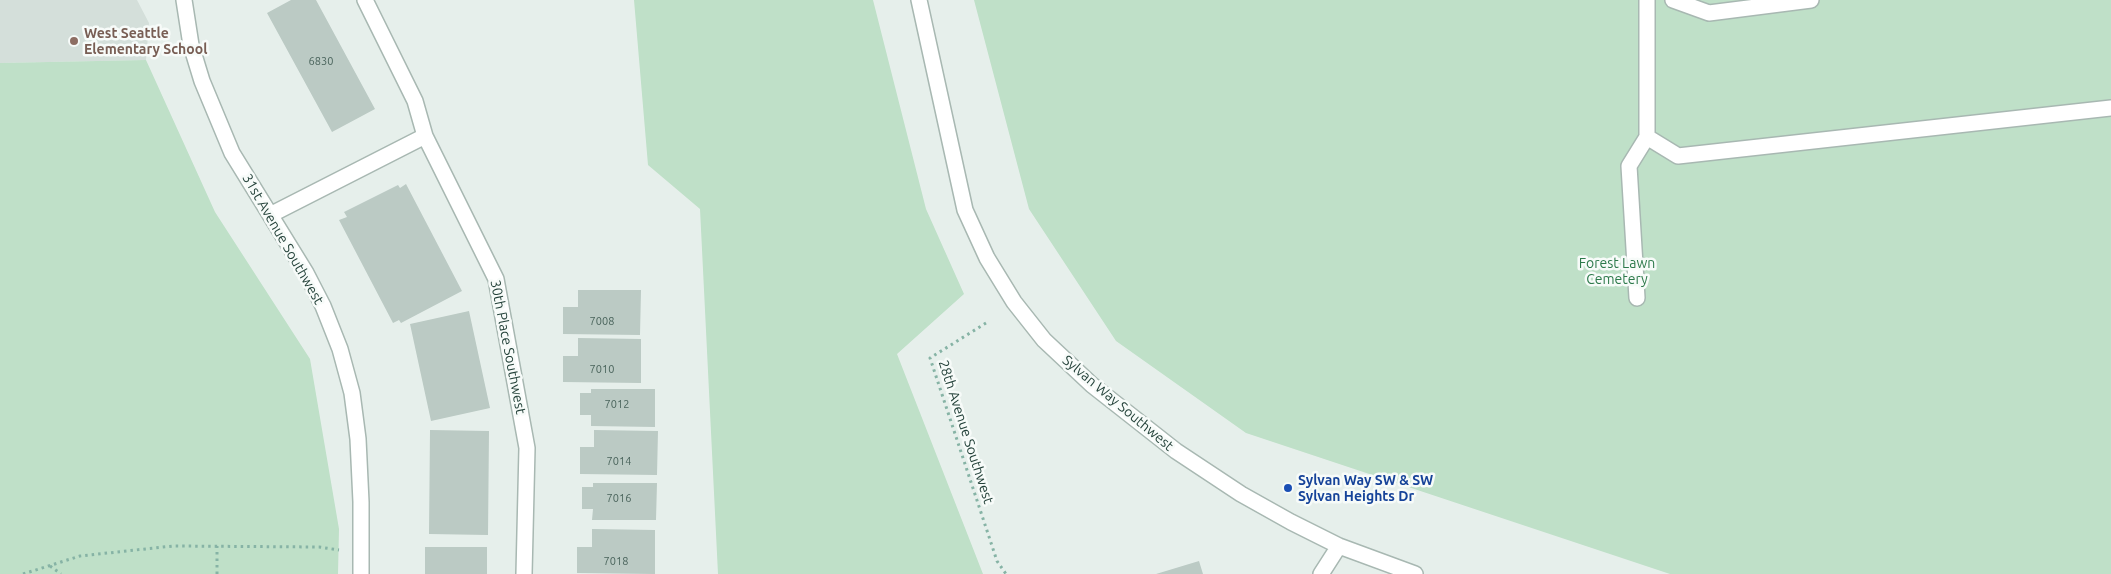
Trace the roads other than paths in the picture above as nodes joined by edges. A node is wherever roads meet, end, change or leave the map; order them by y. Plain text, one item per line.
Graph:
1 (184, 0) edge
2 (365, 0) edge
3 (919, 0) edge
4 (1647, 0) edge
5 (1673, 0) edge
6 (1810, 0) edge
7 (2111, 108) edge
8 (425, 136) junction
9 (1647, 137) junction
10 (270, 215) junction
11 (1637, 298) dead end
12 (1339, 546) junction
13 (361, 574) edge
14 (524, 574) edge
15 (1321, 574) edge
16 (1415, 574) edge

1 - 10 street, 31st Avenue Southwest
2 - 8 street, 30th Place Southwest
3 - 12 street, Sylvan Way Southwest
4 - 9 street
5 - 6 street
7 - 9 street
8 - 10 street
8 - 14 street, 30th Place Southwest
9 - 11 street
10 - 13 street, 31st Avenue Southwest
12 - 15 street
12 - 16 street, Sylvan Way Southwest

